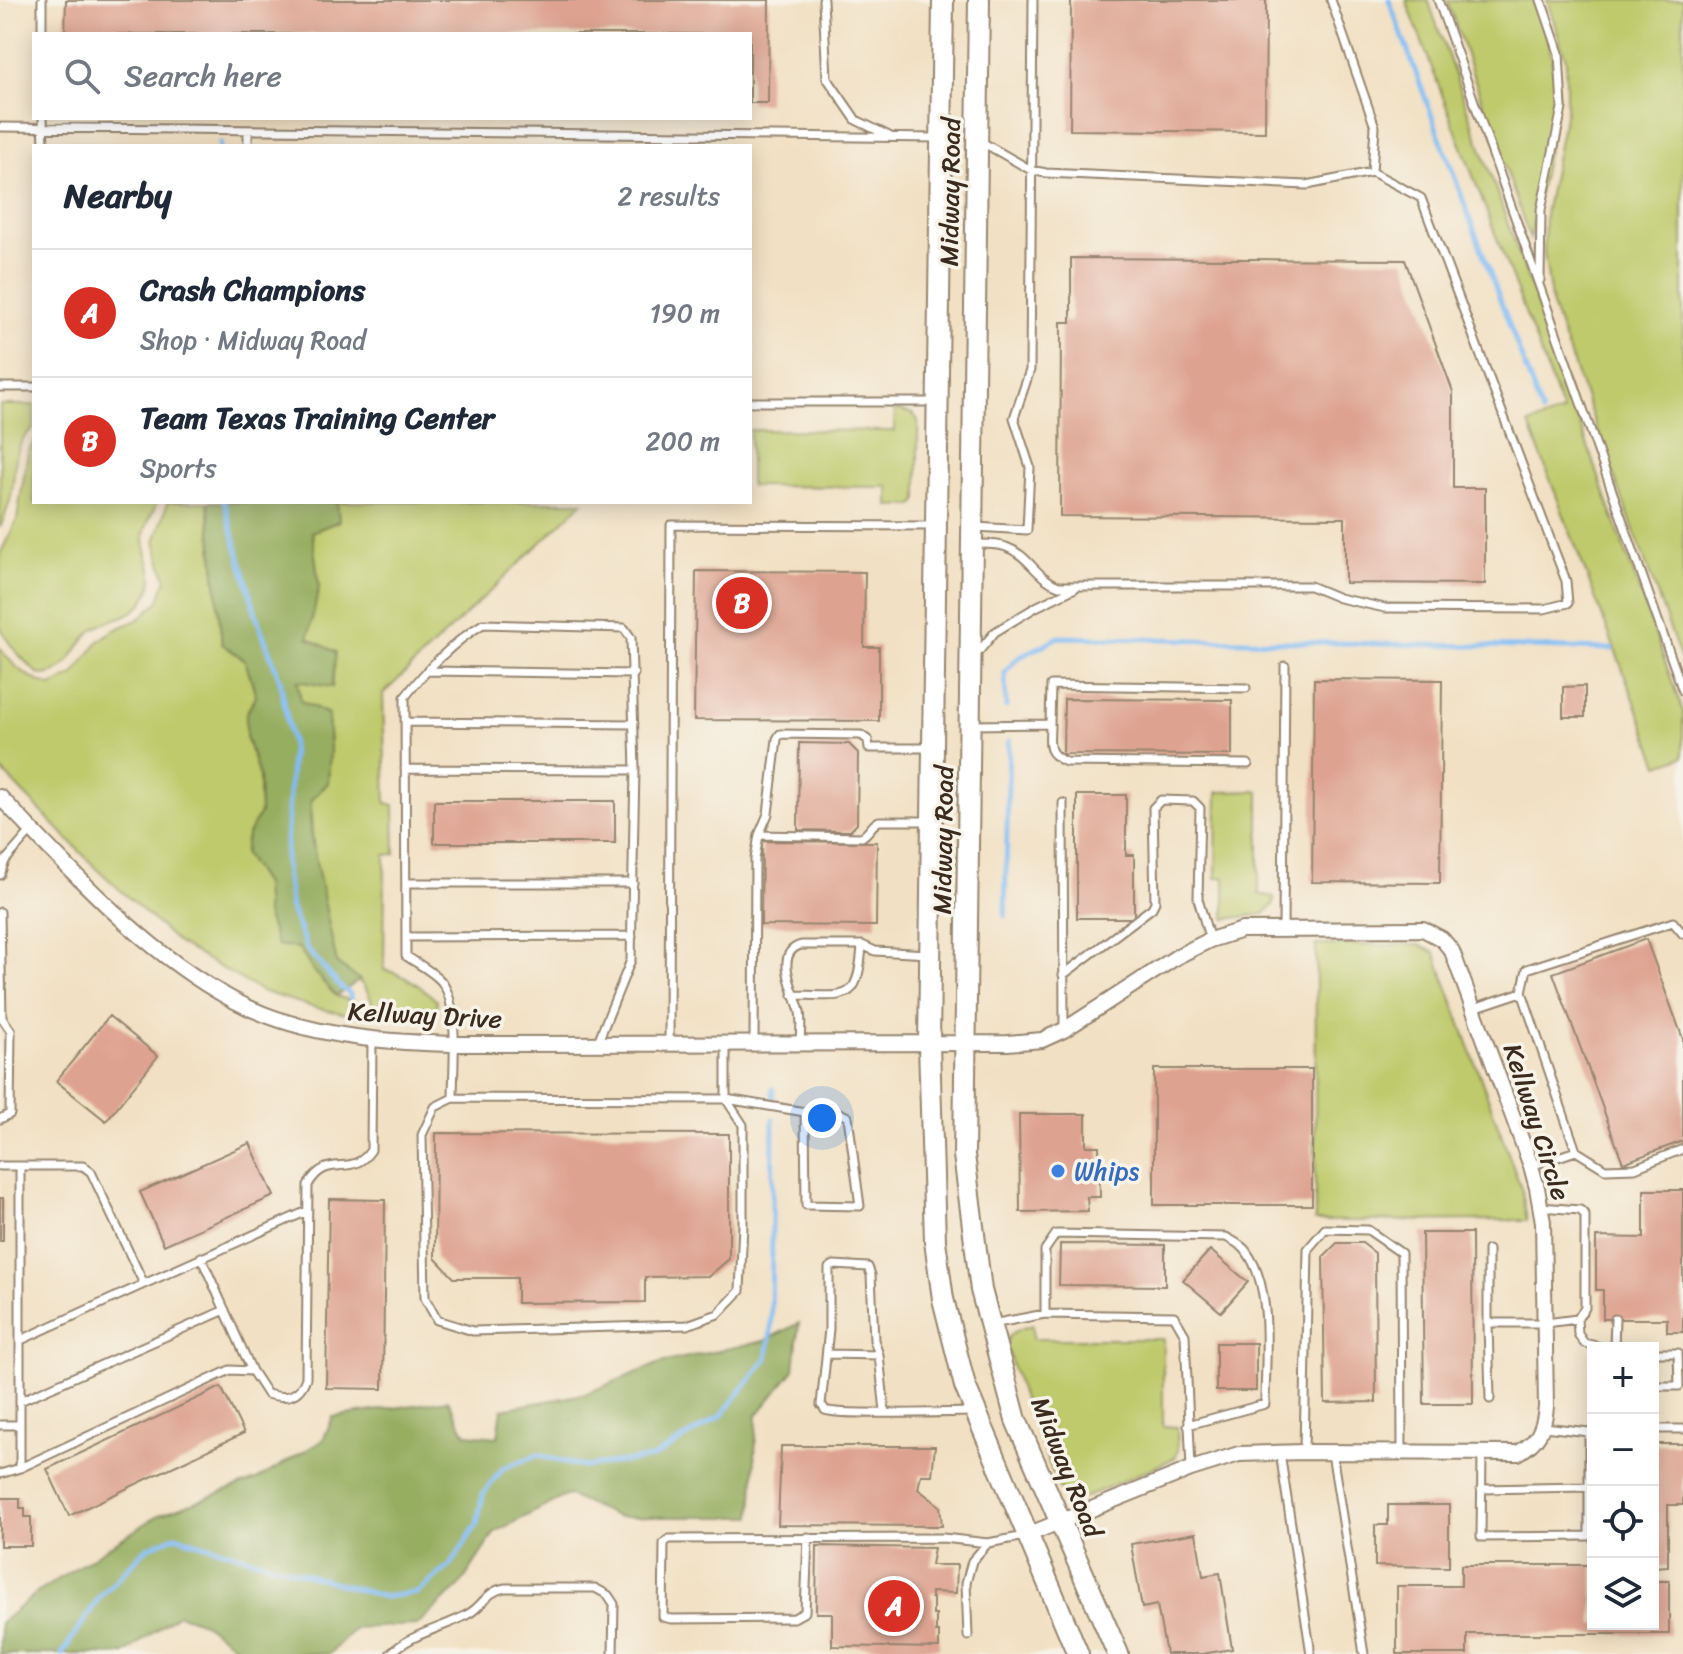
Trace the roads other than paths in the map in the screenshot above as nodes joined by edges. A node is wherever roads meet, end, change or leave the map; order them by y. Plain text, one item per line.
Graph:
1 (42, 0) edge
2 (823, 0) edge
3 (943, 0) edge
4 (979, 0) edge
5 (1033, 0) edge
6 (1331, 0) edge
7 (1438, 0) edge
8 (1541, 0) edge
9 (42, 32) edge
10 (43, 120) edge
11 (0, 127) edge
12 (44, 127) junction
13 (248, 130) junction
14 (893, 138) junction
15 (942, 138) junction
16 (977, 139) junction
17 (44, 144) edge
18 (248, 144) edge
19 (1031, 170) junction
20 (1372, 172) junction
21 (1541, 289) junction
22 (0, 387) edge
23 (32, 387) edge
24 (752, 402) edge
25 (938, 402) junction
26 (936, 526) junction
27 (972, 536) junction
28 (1077, 587) junction
29 (971, 661) junction
30 (1285, 666) dead end
31 (428, 671) junction
32 (634, 674) junction
33 (1246, 688) dead end
34 (1683, 691) edge
35 (405, 722) junction
36 (634, 724) junction
37 (1050, 724) junction
38 (970, 725) junction
39 (933, 748) junction
40 (1248, 764) dead end
41 (405, 769) junction
42 (635, 770) junction
43 (0, 797) edge
44 (1063, 803) dead end
45 (932, 821) junction
46 (32, 830) junction
47 (759, 835) junction
48 (0, 875) edge
49 (406, 883) junction
50 (633, 883) junction
51 (0, 912) edge
52 (1283, 928) junction
53 (1683, 934) edge
54 (632, 936) junction
55 (406, 937) junction
56 (1210, 940) junction
57 (862, 945) junction
58 (931, 954) junction
59 (0, 956) edge
60 (1063, 975) junction
61 (1522, 992) junction
62 (793, 995) junction
63 (1474, 1008) junction
64 (1064, 1030) junction
65 (372, 1040) junction
66 (452, 1044) junction
67 (597, 1044) junction
68 (669, 1044) junction
69 (726, 1044) junction
70 (754, 1044) junction
71 (800, 1044) junction
72 (929, 1044) junction
73 (966, 1044) junction
74 (453, 1098) junction
75 (726, 1099) junction
76 (805, 1112) junction
77 (0, 1119) edge
78 (1683, 1149) edge
79 (1576, 1151) junction
80 (0, 1166) edge
81 (20, 1166) junction
82 (1531, 1166) junction
83 (1540, 1207) junction
84 (307, 1211) junction
85 (1488, 1250) dead end
86 (201, 1257) junction
87 (144, 1284) junction
88 (225, 1310) junction
89 (1045, 1314) junction
90 (1577, 1319) junction
91 (1615, 1319) dead end
92 (1488, 1323) junction
93 (1546, 1323) junction
94 (990, 1325) junction
95 (21, 1340) junction
96 (1614, 1342) edge
97 (1587, 1344) edge
98 (1659, 1353) edge
99 (827, 1354) junction
100 (879, 1355) junction
101 (252, 1371) junction
102 (1659, 1386) edge
103 (1490, 1399) dead end
104 (20, 1401) junction
105 (885, 1412) junction
106 (976, 1412) junction
107 (0, 1425) edge
108 (20, 1425) junction
109 (1188, 1425) junction
110 (1544, 1427) junction
111 (1659, 1429) edge
112 (1683, 1429) edge
113 (1587, 1431) edge
114 (1304, 1452) junction
115 (1280, 1453) junction
116 (1332, 1453) junction
117 (1402, 1453) junction
118 (1482, 1453) junction
119 (20, 1468) junction
120 (1191, 1469) junction
121 (0, 1474) edge
122 (1587, 1487) edge
123 (1481, 1489) junction
124 (1060, 1523) junction
125 (1027, 1535) junction
126 (1587, 1536) edge
127 (808, 1537) junction
128 (988, 1543) junction
129 (968, 1636) dead end
130 (390, 1654) edge
131 (613, 1654) edge
132 (1078, 1654) edge
133 (1118, 1654) edge
134 (1311, 1654) edge
135 (1364, 1654) edge

1 - 9 lane
2 - 14 lane
3 - 15 main road, Midway Road
4 - 16 main road, Midway Road
5 - 19 lane
6 - 20 lane
7 - 21 lane
8 - 21 lane
10 - 12 lane
11 - 12 lane
12 - 13 lane
12 - 17 lane
13 - 14 lane
13 - 18 lane
14 - 15 lane
15 - 16 main road
15 - 25 main road, Midway Road
16 - 19 lane
16 - 27 main road, Midway Road
19 - 20 lane
19 - 27 lane
20 - 28 lane
21 - 34 lane
22 - 23 lane
24 - 25 lane
25 - 26 main road, Midway Road
26 - 27 main road
26 - 39 main road, Midway Road
26 - 68 lane
27 - 28 lane
27 - 29 main road, Midway Road
28 - 29 lane
29 - 38 main road, Midway Road
30 - 52 lane
31 - 32 lane
31 - 32 lane
31 - 35 lane
32 - 36 lane
33 - 37 lane
35 - 36 lane
35 - 41 lane
36 - 42 lane
37 - 38 lane
37 - 40 lane
38 - 73 main road, Midway Road
39 - 45 main road, Midway Road
39 - 47 lane
41 - 42 lane
41 - 49 lane
42 - 50 lane
43 - 46 street, Kellway Drive
44 - 60 lane
45 - 47 lane
45 - 58 main road, Midway Road
46 - 48 lane
46 - 65 street, Kellway Drive
47 - 70 lane
49 - 50 lane
49 - 55 lane
50 - 54 lane
51 - 59 lane
52 - 56 street, Kellway Circle
52 - 63 street, Kellway Circle
53 - 61 lane
54 - 55 lane
54 - 67 lane
55 - 66 lane
56 - 60 lane
56 - 64 street, Kellway Circle
57 - 58 lane
57 - 62 lane
57 - 62 lane
58 - 72 main road, Midway Road
59 - 77 lane
60 - 64 lane
61 - 63 lane
61 - 79 lane
62 - 71 lane
63 - 82 street, Kellway Circle
64 - 73 street, Kellway Circle
65 - 66 street, Kellway Drive
65 - 84 lane
66 - 67 street, Kellway Drive
66 - 74 lane
67 - 68 street, Kellway Drive
68 - 69 street, Kellway Drive
69 - 70 street, Kellway Drive
69 - 75 lane
70 - 71 street, Kellway Drive
71 - 72 street, Kellway Drive
72 - 73 street, Kellway Circle
72 - 106 main road, Midway Road
73 - 94 main road, Midway Road
74 - 75 lane
74 - 75 lane
75 - 76 lane
76 - 76 lane
78 - 79 lane
79 - 82 lane
80 - 81 lane
81 - 87 lane
81 - 95 lane
82 - 83 street, Kellway Circle
83 - 90 lane
83 - 93 street, Kellway Circle
84 - 86 lane
84 - 101 lane
85 - 92 lane
86 - 87 lane
86 - 88 lane
87 - 95 lane
88 - 101 lane
88 - 104 lane
89 - 94 lane
89 - 109 lane
89 - 109 lane
90 - 93 lane
90 - 97 lane
91 - 96 lane
92 - 93 lane
92 - 103 lane
93 - 110 street, Kellway Circle
94 - 124 main road, Midway Road
95 - 104 lane
98 - 102 lane
99 - 100 lane
99 - 100 lane
99 - 105 lane
100 - 105 lane
101 - 119 lane
104 - 108 lane
105 - 106 lane
106 - 125 main road, Midway Road
107 - 108 lane
108 - 119 lane
109 - 120 lane
110 - 113 lane
110 - 118 street
111 - 112 lane
114 - 115 street
114 - 116 street
114 - 117 lane
115 - 120 street
115 - 134 lane
116 - 117 street
116 - 135 lane
117 - 118 street
118 - 123 lane
119 - 121 lane
120 - 124 street
122 - 123 lane
123 - 126 lane
124 - 125 street
124 - 133 main road, Midway Road
125 - 128 lane
125 - 132 main road, Midway Road
127 - 127 lane
127 - 128 lane
128 - 129 lane
130 - 131 lane

